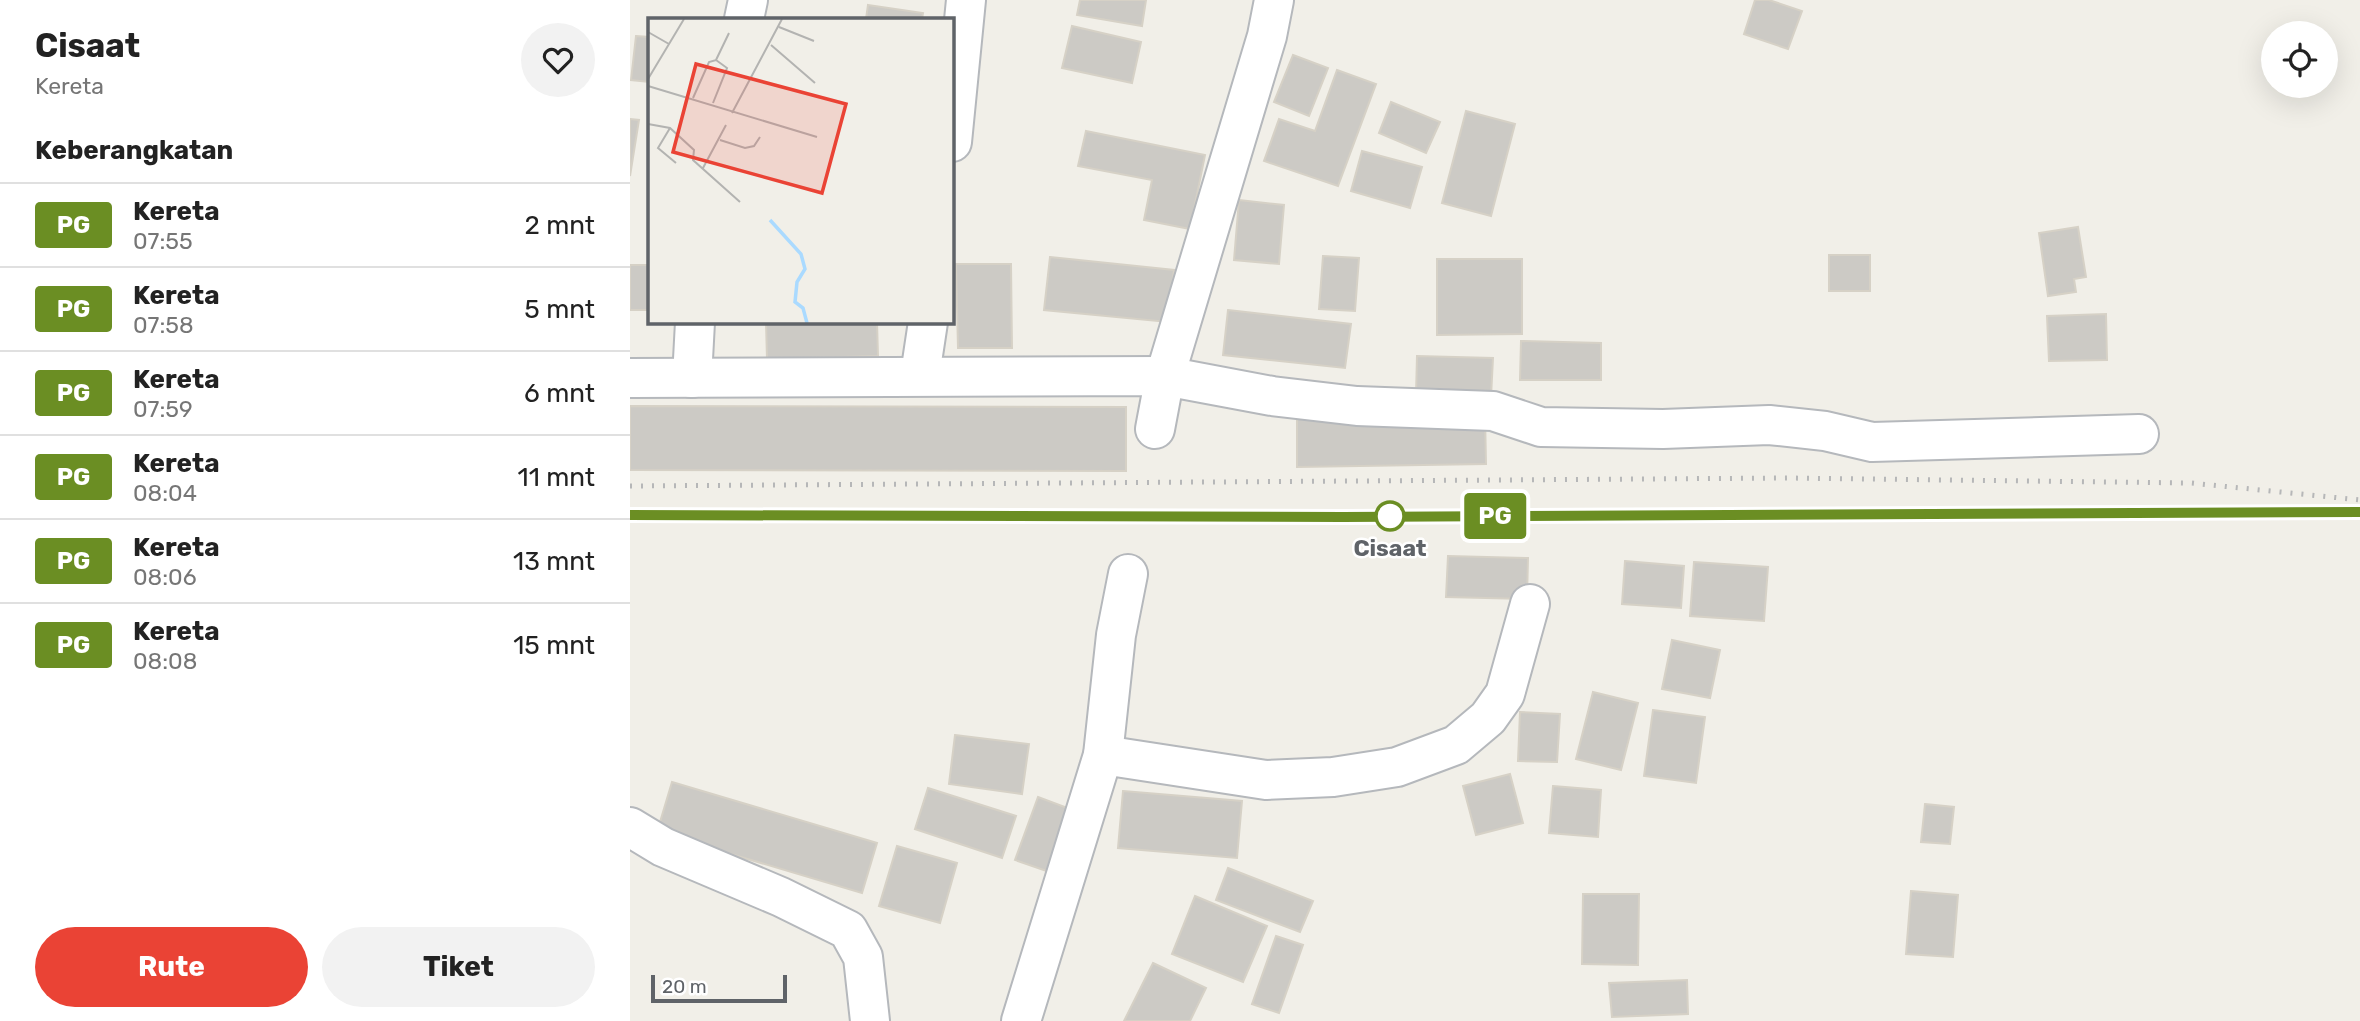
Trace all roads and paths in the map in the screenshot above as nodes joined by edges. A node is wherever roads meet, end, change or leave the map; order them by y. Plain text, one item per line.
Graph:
1 (748, 0) edge
2 (966, 0) edge
3 (1274, 0) edge
4 (744, 18) edge
5 (954, 122) edge
6 (695, 324) edge
7 (928, 324) edge
8 (920, 375) junction
9 (1165, 376) junction
10 (630, 378) edge
11 (692, 378) junction
12 (1155, 429) dead end
13 (2138, 434) dead end
14 (1128, 573) dead end
15 (1530, 604) dead end
16 (1102, 755) junction
17 (630, 827) edge
18 (870, 1021) edge
19 (1021, 1021) edge

1 - 4 street
2 - 5 street
3 - 9 street
6 - 11 street
7 - 8 street
8 - 9 street
8 - 11 street
9 - 12 street
9 - 13 street
10 - 11 street
14 - 16 street
15 - 16 street
16 - 19 street
17 - 18 street

